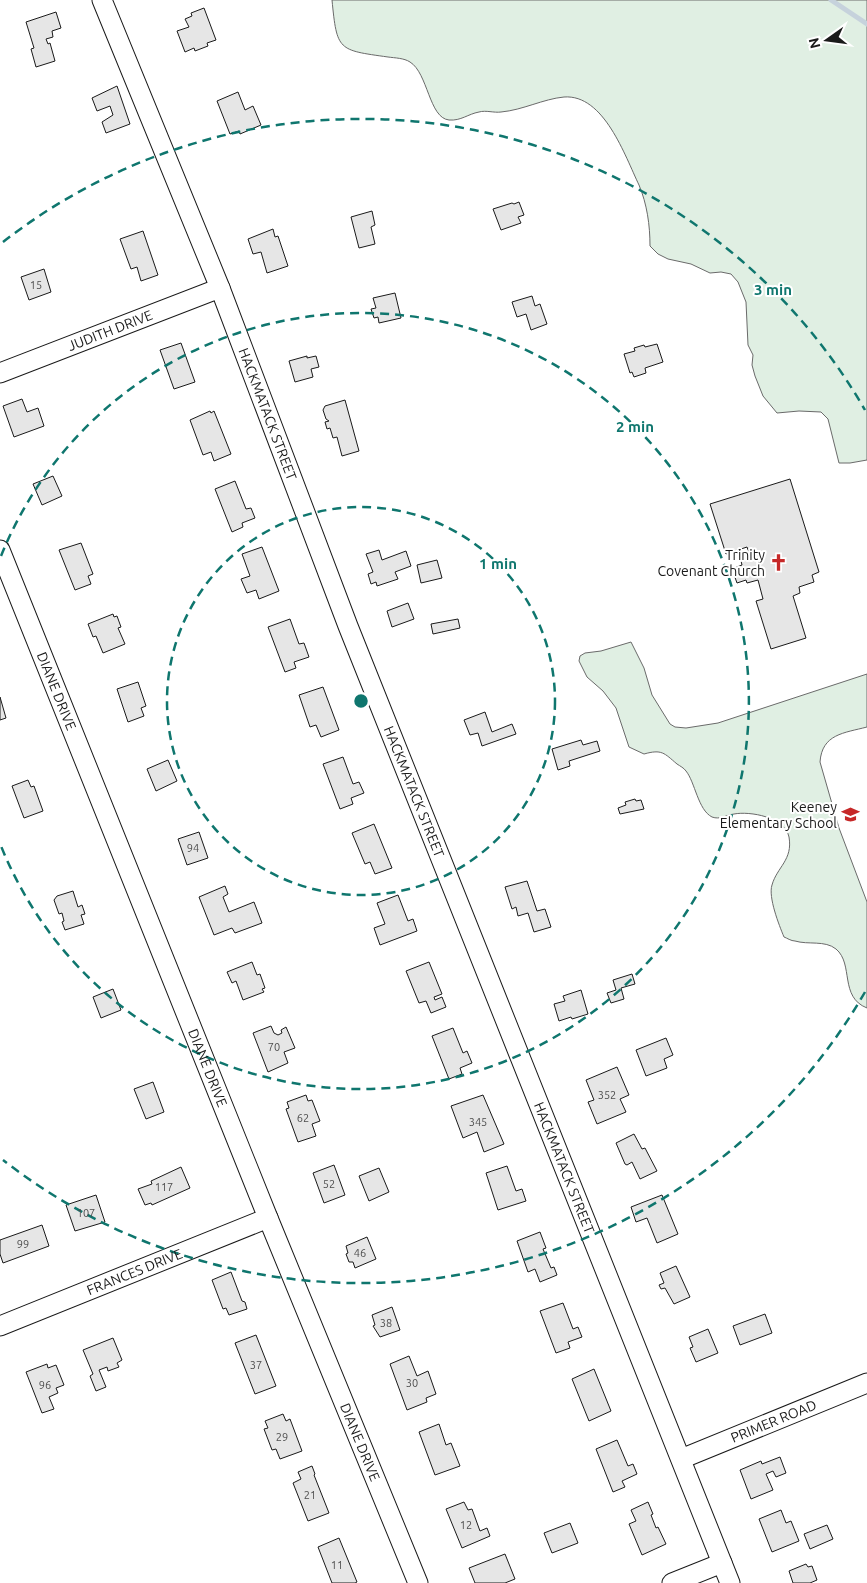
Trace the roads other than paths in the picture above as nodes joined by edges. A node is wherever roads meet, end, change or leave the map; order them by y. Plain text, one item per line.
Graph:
1 (102, 0) edge
2 (220, 288) junction
3 (0, 373) edge
4 (0, 550) edge
5 (268, 1218) junction
6 (0, 1326) edge
7 (867, 1383) edge
8 (681, 1459) junction
9 (722, 1563) junction
10 (418, 1583) edge
11 (672, 1583) edge
12 (730, 1583) edge

1 - 2 street, HACKMATACK STREET
2 - 3 street, JUDITH DRIVE
2 - 8 street, HACKMATACK STREET
4 - 5 street, DIANE DRIVE
5 - 6 street, FRANCES DRIVE
5 - 10 street, DIANE DRIVE
7 - 8 street, PRIMER ROAD
8 - 9 street, HACKMATACK STREET
9 - 11 street
9 - 12 street, HACKMATACK STREET

